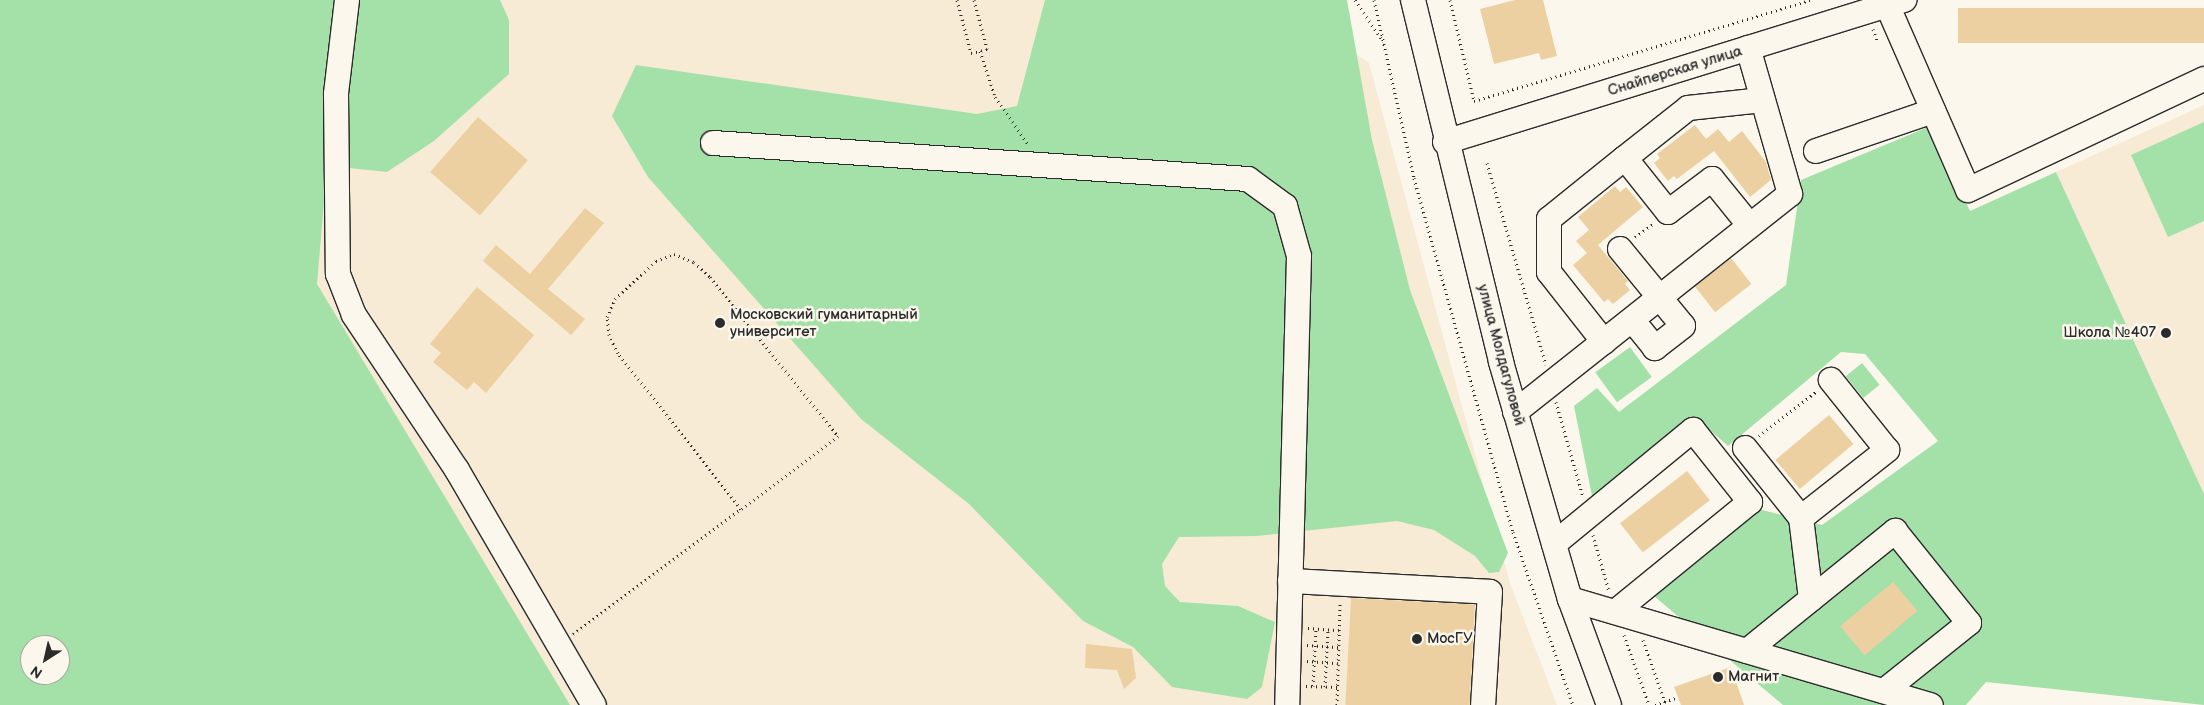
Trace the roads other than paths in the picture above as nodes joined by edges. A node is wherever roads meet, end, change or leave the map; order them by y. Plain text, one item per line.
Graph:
1 (347, 0) edge
2 (1413, 0) edge
3 (1892, 2) edge
4 (1748, 48) junction
5 (2204, 79) edge
6 (1763, 100) junction
7 (1933, 111) junction
8 (1445, 142) junction
9 (713, 144) dead end
10 (1816, 151) dead end
11 (1625, 158) junction
12 (1750, 226) junction
13 (1620, 248) road end
14 (1660, 298) junction
15 (1632, 320) junction
16 (1604, 342) junction
17 (1831, 380) road end
18 (1515, 412) junction
19 (1745, 448) road end
20 (1801, 518) junction
21 (1554, 544) junction
22 (1290, 581) junction
23 (1570, 599) junction
24 (1811, 599) junction
25 (1625, 615) junction
26 (1747, 651) junction
27 (1884, 691) junction
28 (1287, 695) edge
29 (594, 705) edge
30 (1484, 705) edge
31 (1609, 705) edge
32 (1931, 705) edge

1 - 29 street
2 - 8 street, улица Молдагуловой
3 - 4 street, Снайперская улица
3 - 7 street
4 - 6 street
4 - 8 street, Снайперская улица
5 - 7 street
6 - 11 street
6 - 12 street
7 - 10 street
8 - 18 street, улица Молдагуловой
9 - 22 street
11 - 12 street
11 - 16 street
12 - 14 street
13 - 14 street
14 - 15 street
14 - 15 street
15 - 16 street
16 - 18 street
17 - 20 street
18 - 21 street, улица Молдагуловой
19 - 20 street
20 - 24 street
21 - 23 street, улица Молдагуловой
21 - 25 street
22 - 28 street
22 - 30 street
23 - 25 street
23 - 31 street, улица Молдагуловой
24 - 26 street
24 - 27 street
25 - 26 street
26 - 27 street
27 - 32 street

